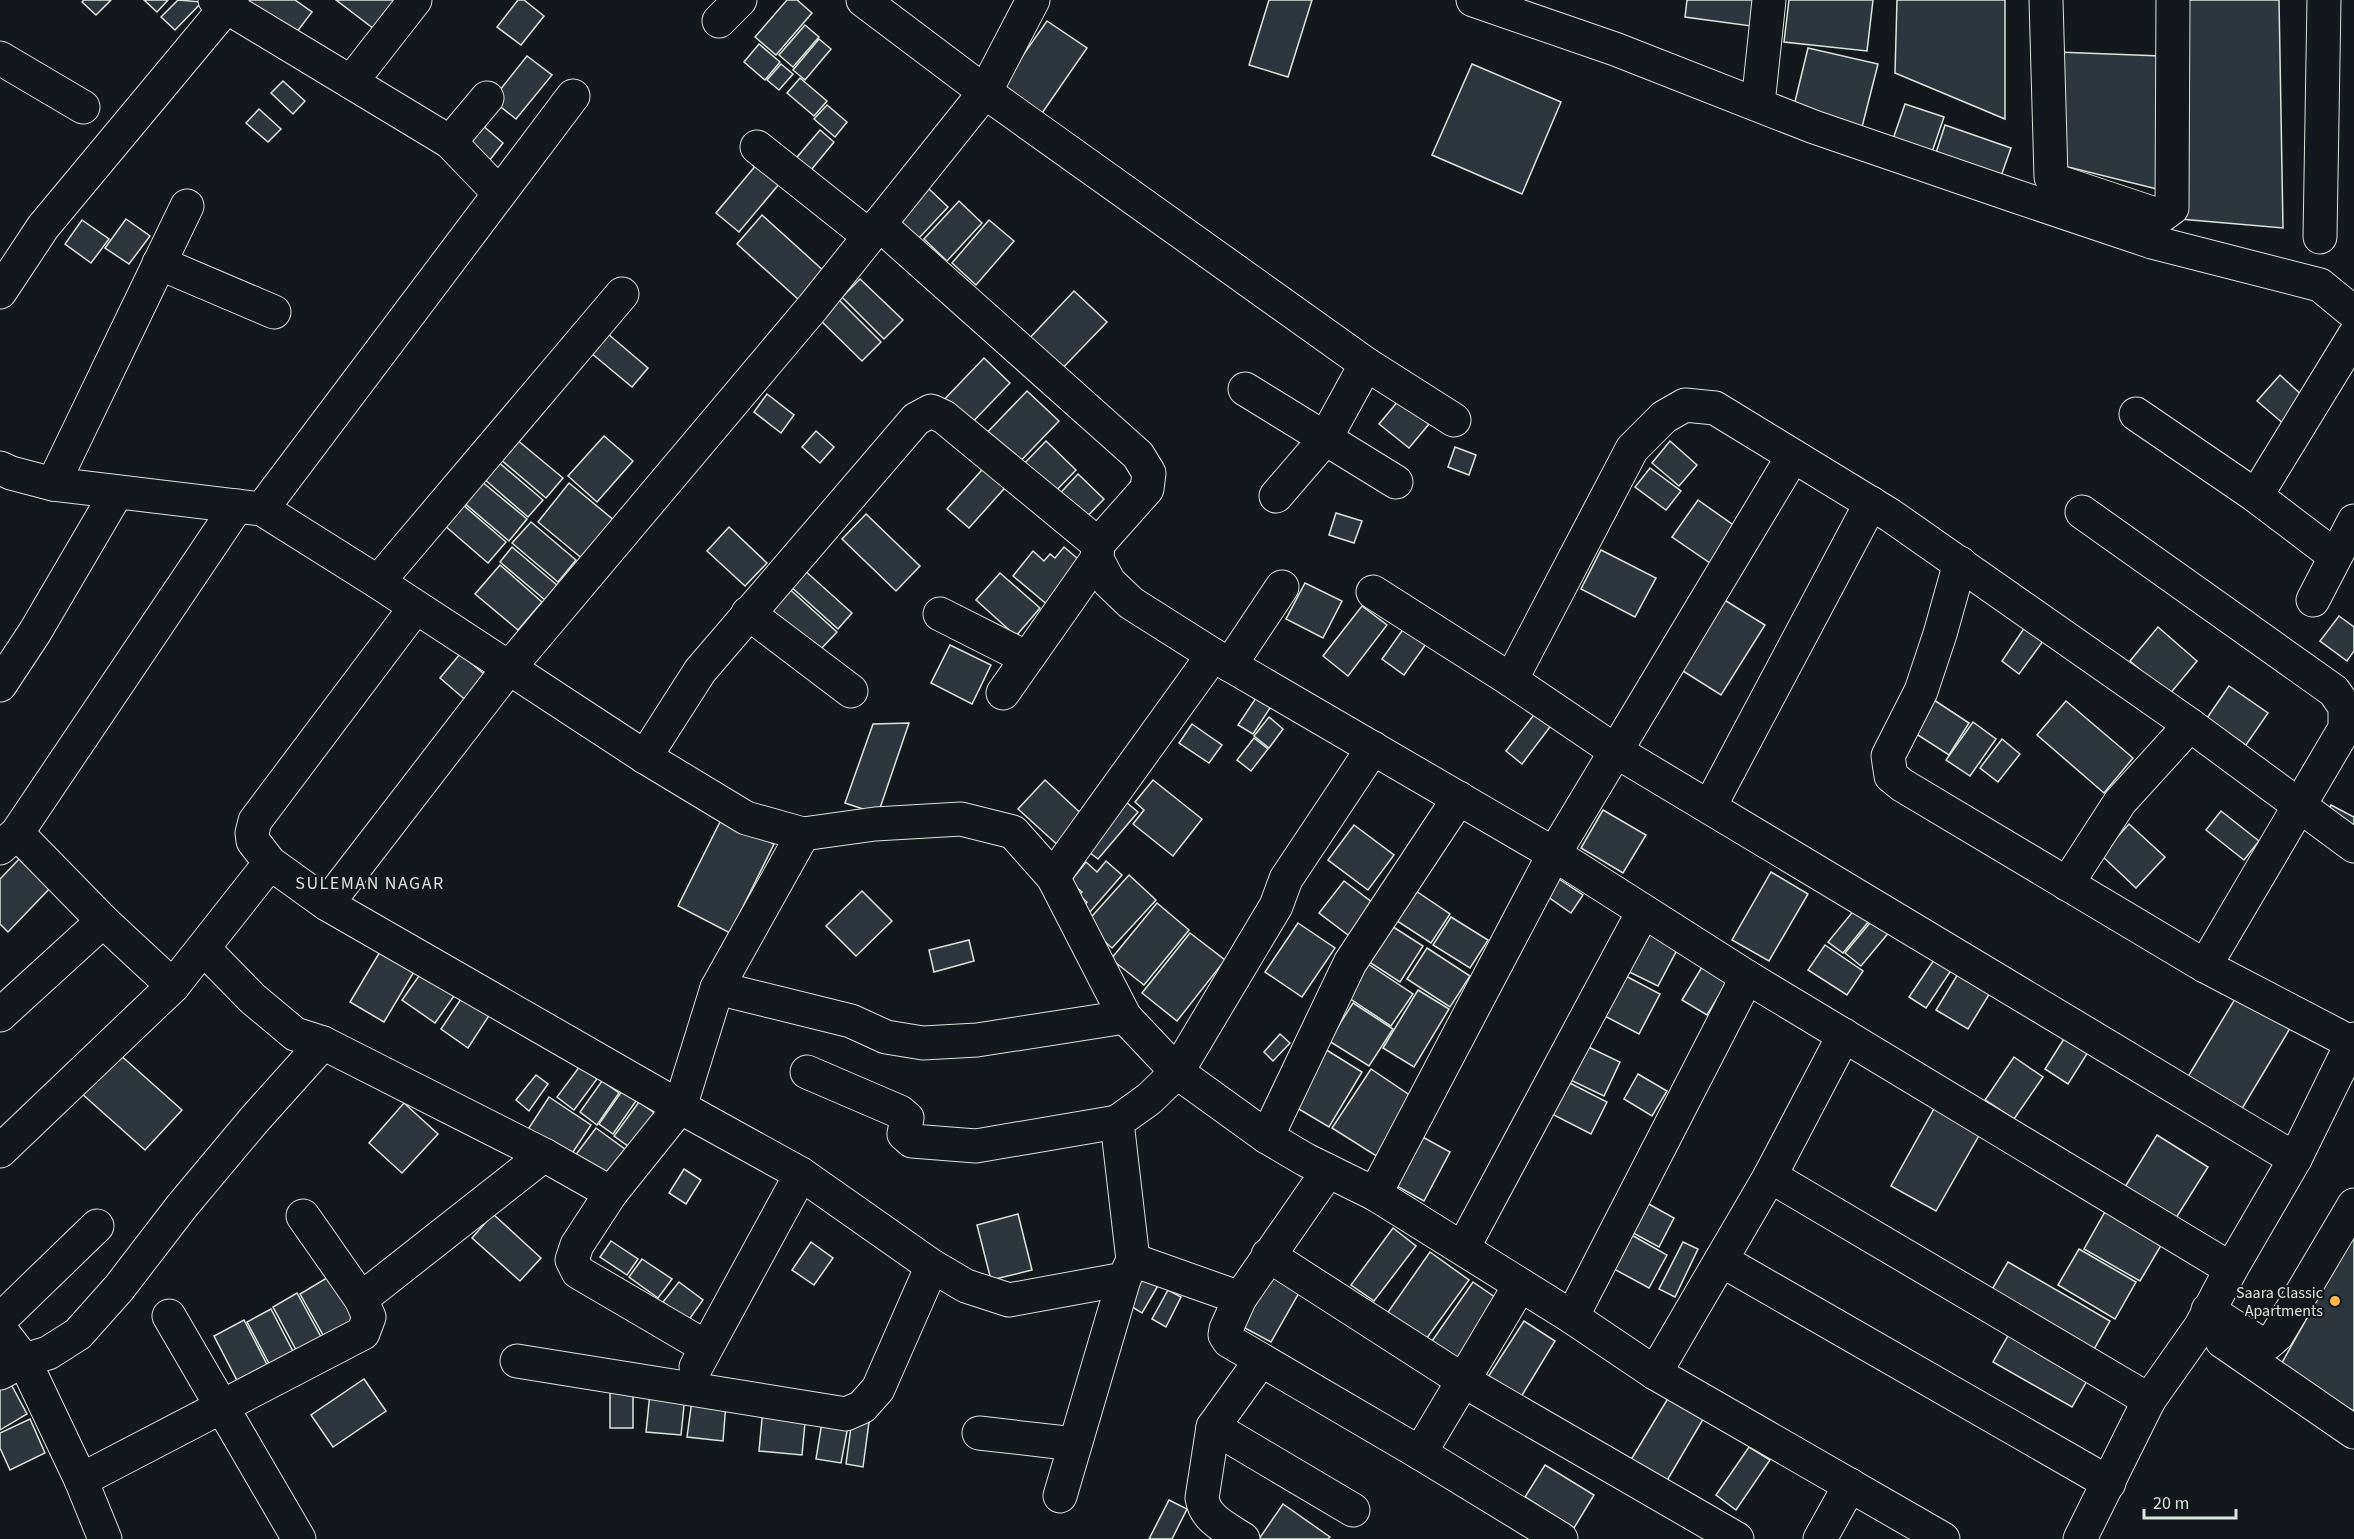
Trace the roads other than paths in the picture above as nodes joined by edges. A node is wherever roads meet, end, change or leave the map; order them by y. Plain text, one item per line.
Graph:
1 (415, 0) edge
2 (863, 0) edge
3 (1034, 0) edge
4 (1473, 0) edge
5 (1769, 0) edge
6 (2046, 0) edge
7 (2172, 0) edge
8 (2324, 0) edge
9 (224, 3) edge
10 (0, 58) edge
11 (351, 81) junction
12 (985, 92) junction
13 (573, 96) dead end
14 (487, 98) dead end
15 (1758, 104) junction
16 (83, 107) dead end
17 (450, 142) junction
18 (757, 147) dead end
19 (499, 193) junction
20 (187, 206) dead end
21 (874, 230) junction
22 (2320, 237) dead end
23 (159, 263) junction
24 (0, 292) edge
25 (622, 294) dead end
26 (274, 312) dead end
27 (2354, 313) edge
28 (2354, 336) edge
29 (1366, 364) junction
30 (1245, 389) dead end
31 (2136, 414) dead end
32 (1454, 420) dead end
33 (1325, 439) junction
34 (1793, 456) junction
35 (4, 476) edge
36 (1396, 482) dead end
37 (53, 484) junction
38 (117, 492) junction
39 (1276, 496) dead end
40 (2256, 496) junction
41 (1871, 503) junction
42 (250, 508) junction
43 (2082, 512) dead end
44 (2354, 521) edge
45 (1098, 551) junction
46 (2335, 556) junction
47 (1960, 563) junction
48 (378, 582) junction
49 (1282, 587) dead end
50 (1372, 592) dead end
51 (2313, 600) dead end
52 (415, 608) junction
53 (748, 613) junction
54 (940, 614) dead end
55 (1028, 658) junction
56 (1221, 660) junction
57 (508, 669) junction
58 (1511, 680) junction
59 (0, 685) edge
60 (850, 691) dead end
61 (1003, 693) dead end
62 (2190, 724) junction
63 (1373, 748) junction
64 (1614, 750) junction
65 (645, 757) junction
66 (1459, 798) junction
67 (2299, 805) junction
68 (1710, 806) junction
69 (804, 834) junction
70 (8, 840) edge
71 (2354, 846) edge
72 (1554, 854) junction
73 (270, 863) junction
74 (1053, 877) junction
75 (2067, 884) junction
76 (327, 904) junction
77 (1643, 912) junction
78 (103, 921) junction
79 (204, 949) junction
80 (2205, 966) junction
81 (1747, 977) junction
82 (173, 986) junction
83 (717, 988) junction
84 (0, 1015) edge
85 (1125, 1017) junction
86 (1844, 1035) junction
87 (2353, 1042) edge
88 (323, 1043) junction
89 (807, 1072) dead end
90 (1177, 1072) junction
91 (680, 1107) junction
92 (1116, 1122) junction
93 (1267, 1137) junction
94 (0, 1151) edge
95 (544, 1155) junction
96 (2295, 1159) junction
97 (1328, 1171) junction
98 (801, 1174) junction
99 (1770, 1176) junction
100 (611, 1193) junction
101 (1375, 1194) junction
102 (2354, 1205) edge
103 (303, 1216) dead end
104 (97, 1226) dead end
105 (1463, 1248) junction
106 (1268, 1255) junction
107 (1721, 1260) junction
108 (932, 1266) junction
109 (1128, 1269) junction
110 (2231, 1269) junction
111 (1520, 1286) junction
112 (1240, 1298) junction
113 (361, 1299) junction
114 (169, 1316) dead end
115 (1572, 1317) junction
116 (2205, 1318) junction
117 (0, 1320) edge
118 (0, 1329) edge
119 (706, 1347) junction
120 (1261, 1360) junction
121 (517, 1361) dead end
122 (12, 1367) edge
123 (1655, 1373) junction
124 (1464, 1381) junction
125 (684, 1390) junction
126 (2149, 1400) junction
127 (224, 1407) junction
128 (1213, 1427) junction
129 (2354, 1432) edge
130 (979, 1433) dead end
131 (1075, 1444) junction
132 (1420, 1452) junction
133 (81, 1480) junction
134 (2109, 1484) junction
135 (1850, 1485) junction
136 (1060, 1496) dead end
137 (1353, 1510) dead end
138 (105, 1539) edge
139 (299, 1539) edge
140 (1243, 1539) edge
141 (1561, 1539) edge
142 (1737, 1539) edge
143 (1820, 1539) edge
144 (1943, 1539) edge
145 (2080, 1539) edge

1 - 11 street
2 - 12 street
3 - 12 street
4 - 15 street
5 - 15 street
6 - 7 street
8 - 22 street
9 - 11 street
9 - 24 street
10 - 16 street
11 - 17 street
12 - 21 street
12 - 29 street
13 - 19 street
14 - 17 street
15 - 27 street
17 - 19 street
18 - 21 street
19 - 42 street
20 - 23 street
21 - 45 street
21 - 57 street
23 - 26 street
23 - 37 street
25 - 48 street
28 - 40 street
29 - 32 street
29 - 33 street
30 - 33 street
31 - 40 street
33 - 36 street
33 - 39 street
34 - 41 street
34 - 58 street
34 - 64 street
35 - 37 street
37 - 38 street
38 - 42 street
38 - 59 street
40 - 46 street
41 - 47 street
41 - 68 street
42 - 48 street
42 - 70 street
43 - 67 street
44 - 46 street
45 - 53 street
45 - 55 street
45 - 56 street
46 - 51 street
47 - 62 street
47 - 75 street
48 - 52 street
49 - 56 street
50 - 58 street
52 - 57 street
52 - 73 street
53 - 60 street
53 - 65 street
54 - 55 street
55 - 61 street
56 - 63 street
56 - 74 street
57 - 65 street
57 - 76 street
58 - 64 street
62 - 67 street
62 - 75 street
63 - 66 street
63 - 90 street
64 - 68 street
64 - 72 street
65 - 69 street
66 - 72 street
66 - 93 street
67 - 71 street
67 - 80 street
68 - 96 street
69 - 74 street
69 - 83 street
70 - 78 street
72 - 77 street
72 - 101 street
73 - 76 street
73 - 79 street
74 - 85 street
75 - 80 street
76 - 91 street
77 - 81 street
77 - 105 street
78 - 82 street
78 - 84 street
79 - 82 street
79 - 88 street
80 - 87 street
81 - 86 street
81 - 115 street
82 - 94 street
83 - 85 street
83 - 91 street
85 - 90 street
86 - 99 street
86 - 110 street
87 - 96 street
88 - 95 street
88 - 122 street
89 - 92 street
90 - 92 street
90 - 93 street
91 - 98 street
91 - 100 street
92 - 109 street
93 - 97 street
95 - 100 street
95 - 113 street
96 - 110 street
97 - 101 street
97 - 106 street
98 - 108 street
98 - 119 street
99 - 107 street
99 - 126 street
100 - 119 street
101 - 105 street
102 - 116 street
103 - 113 street
104 - 117 street
105 - 111 street
106 - 112 street
106 - 124 street
107 - 123 street
107 - 134 street
108 - 109 street
108 - 125 street
109 - 112 street
109 - 131 street
110 - 116 street
111 - 115 street
111 - 124 street
112 - 120 street
113 - 127 street
114 - 127 street
115 - 123 street
116 - 126 street
116 - 129 street
118 - 122 street
119 - 125 street
120 - 128 street
120 - 132 street
121 - 125 street
122 - 133 street
123 - 135 street
124 - 132 street
124 - 142 street
126 - 134 street
127 - 133 street
127 - 139 street
128 - 137 street
128 - 140 street
130 - 131 street
131 - 136 street
132 - 141 street
133 - 138 street
134 - 145 street
135 - 143 street
135 - 144 street

